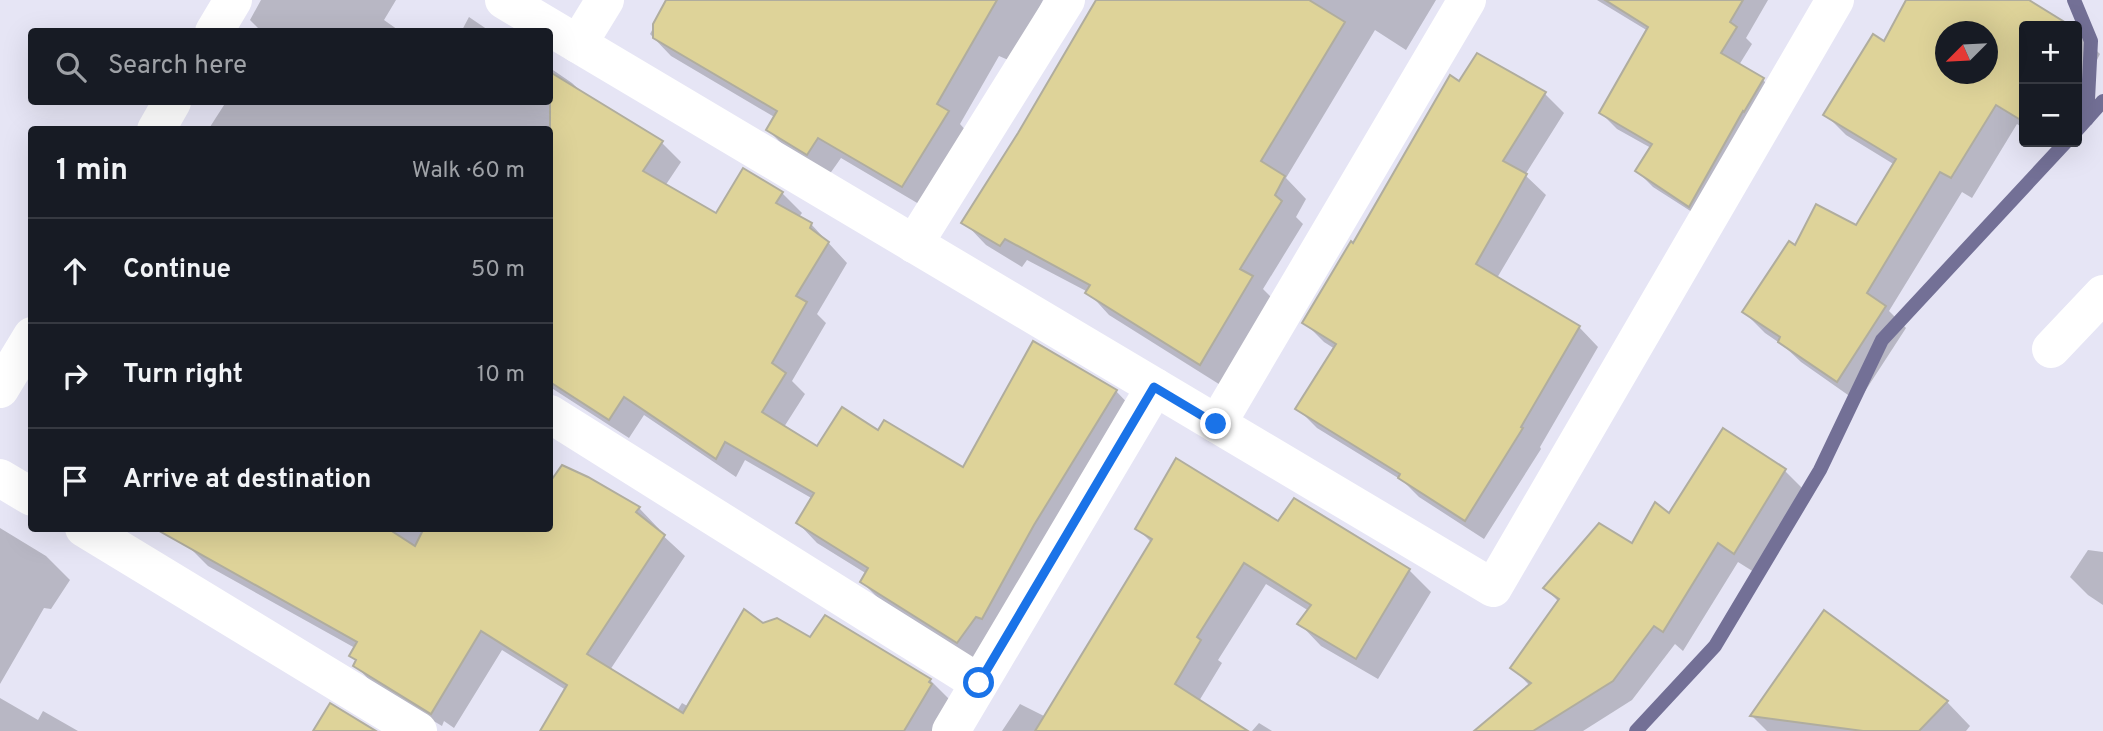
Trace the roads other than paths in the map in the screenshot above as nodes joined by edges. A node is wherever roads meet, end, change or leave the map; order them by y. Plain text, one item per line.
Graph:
1 (233, 0) edge
2 (504, 0) edge
3 (605, 0) edge
4 (1066, 0) edge
5 (1467, 0) edge
6 (1835, 0) edge
7 (216, 28) edge
8 (551, 28) edge
9 (553, 29) edge
10 (578, 44) junction
11 (170, 105) edge
12 (158, 126) edge
13 (914, 244) junction
14 (2103, 294) edge
15 (28, 344) edge
16 (2051, 349) dead end
17 (1154, 387) junction
18 (0, 389) edge
19 (553, 416) edge
20 (1216, 424) junction
21 (0, 478) edge
22 (28, 495) edge
23 (91, 532) edge
24 (979, 683) junction
25 (418, 731) edge
26 (951, 731) edge

1 - 7 street
2 - 8 street
3 - 10 street
4 - 13 street
5 - 20 street
6 - 20 street
9 - 10 street
10 - 13 street
11 - 12 street
13 - 17 street
14 - 16 street
15 - 18 street
17 - 20 street
17 - 24 street
19 - 24 street
21 - 22 street
23 - 25 street
24 - 26 street

